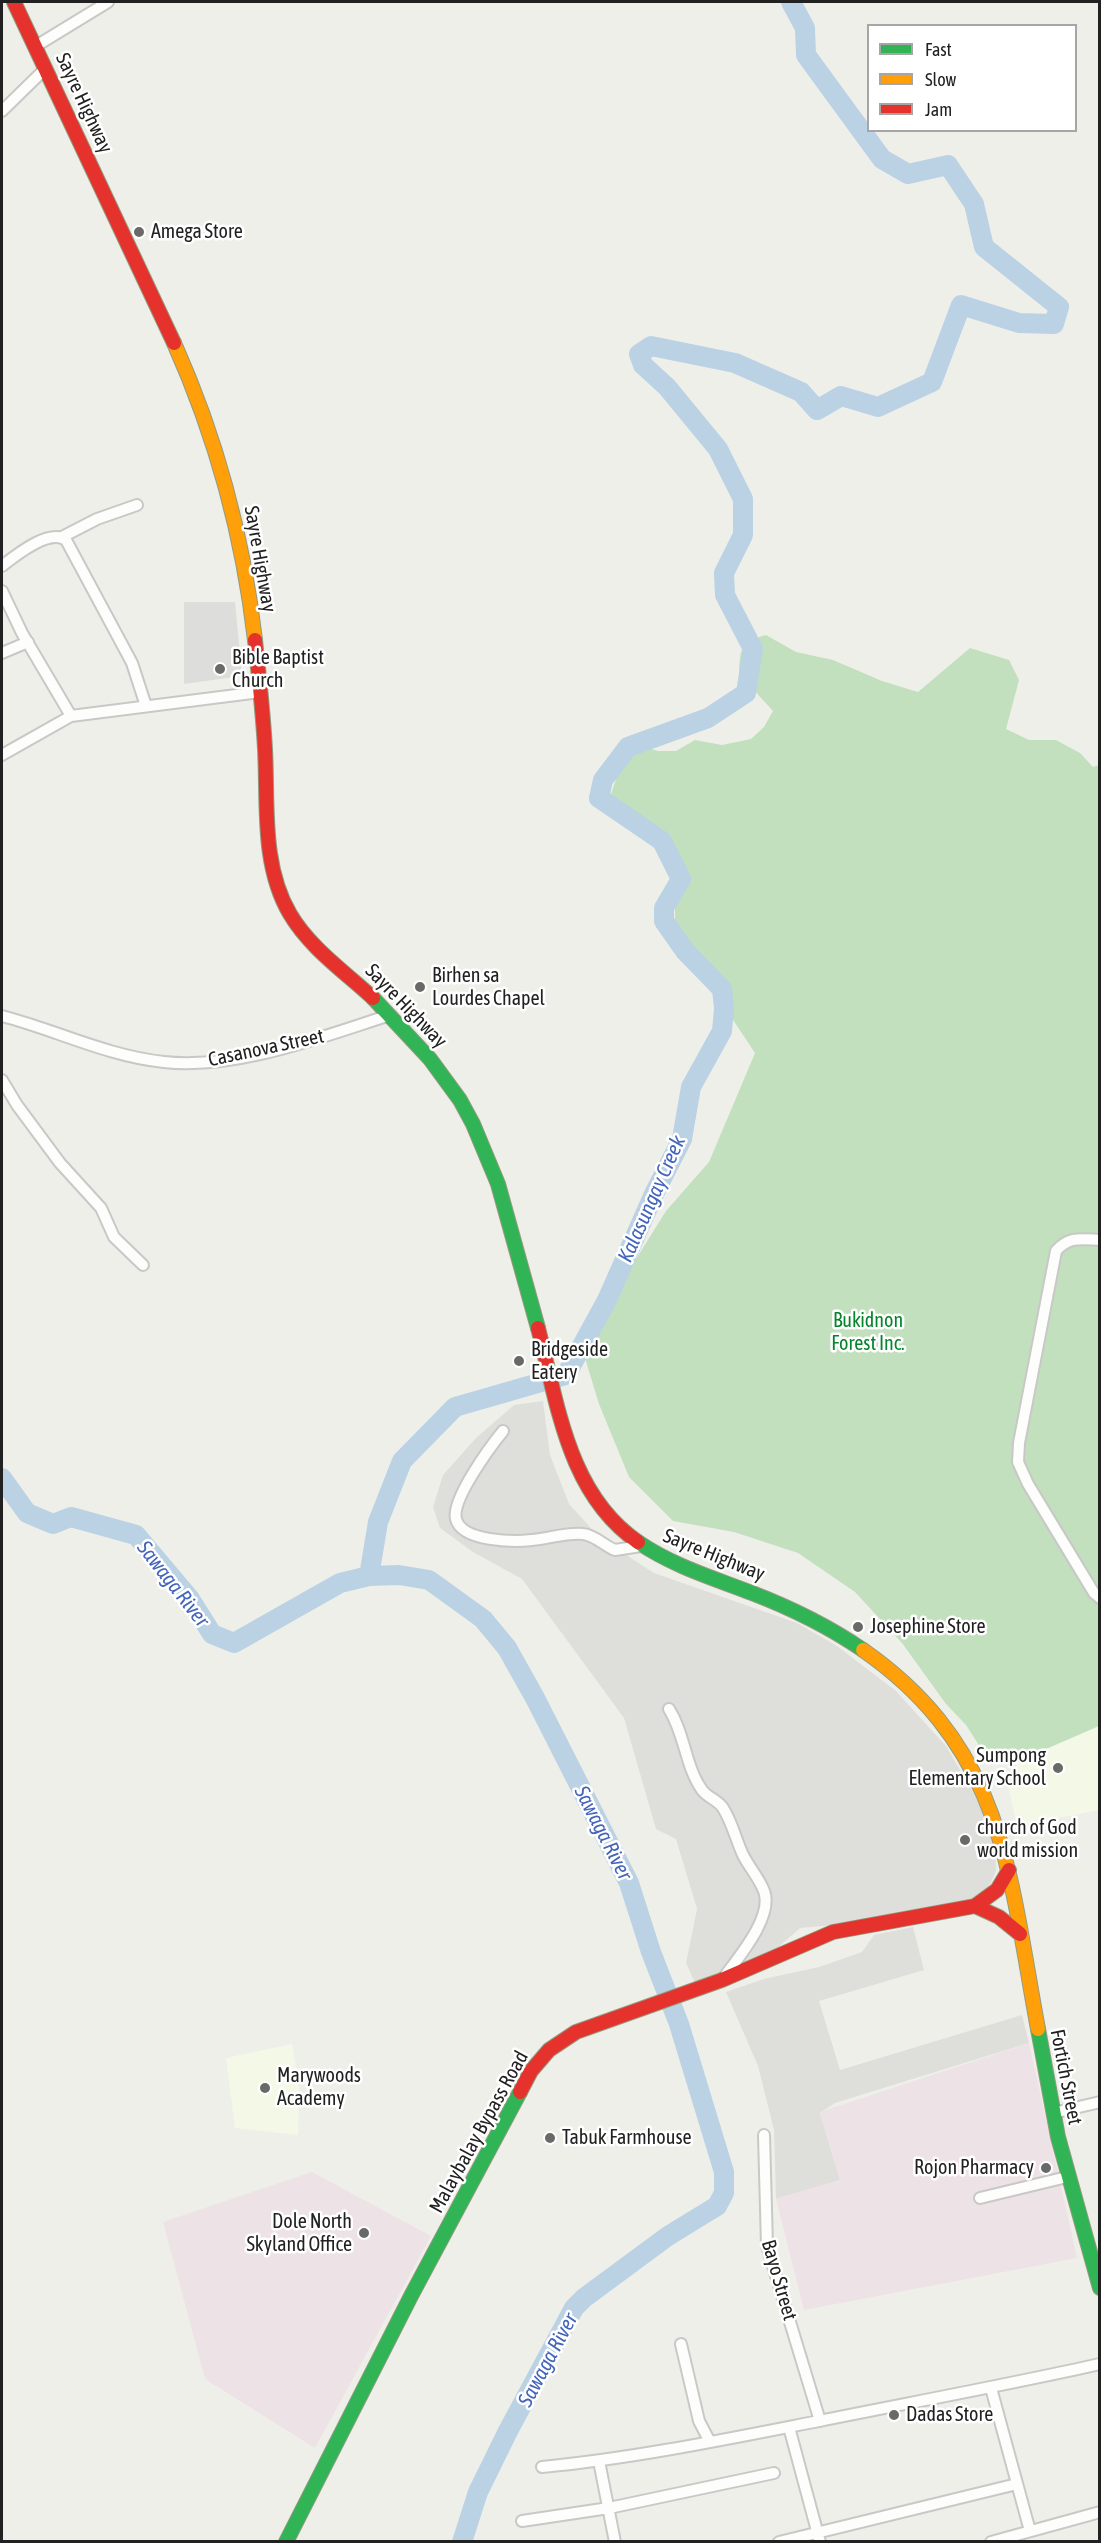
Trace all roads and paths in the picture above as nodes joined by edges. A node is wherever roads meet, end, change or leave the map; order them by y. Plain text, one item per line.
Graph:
1 (14, 2) edge
2 (108, 2) edge
3 (36, 45) junction
4 (46, 68) junction
5 (2, 111) edge
6 (137, 505) dead end
7 (62, 537) junction
8 (2, 566) edge
9 (2, 591) edge
10 (28, 642) junction
11 (2, 653) edge
12 (260, 692) junction
13 (146, 706) junction
14 (71, 716) junction
15 (2, 755) edge
16 (390, 1015) junction
17 (2, 1016) edge
18 (2, 1080) edge
19 (1100, 1240) edge
20 (143, 1265) dead end
21 (503, 1431) dead end
22 (641, 1546) junction
23 (1100, 1598) edge
24 (669, 1709) dead end
25 (1009, 1870) junction
26 (975, 1906) junction
27 (1020, 1934) junction
28 (722, 1980) junction
29 (1100, 2102) edge
30 (1053, 2113) junction
31 (764, 2135) dead end
32 (1067, 2177) junction
33 (980, 2198) dead end
34 (1100, 2288) edge
35 (681, 2344) dead end
36 (1100, 2364) edge
37 (991, 2388) junction
38 (820, 2421) junction
39 (789, 2427) junction
40 (710, 2442) junction
41 (598, 2461) junction
42 (542, 2467) dead end
43 (774, 2474) dead end
44 (1017, 2484) junction
45 (609, 2508) junction
46 (1100, 2512) edge
47 (522, 2521) dead end
48 (1030, 2531) junction
49 (818, 2537) edge
50 (286, 2541) edge
51 (615, 2541) edge
52 (779, 2541) edge
53 (991, 2541) edge

1 - 3 main road, Sayre Highway
2 - 3 street
3 - 4 main road, Sayre Highway
4 - 5 street
4 - 12 main road, Sayre Highway
6 - 7 street
7 - 8 street
7 - 13 street
9 - 10 street
10 - 11 street
10 - 14 street
12 - 13 street
12 - 16 main road, Sayre Highway
13 - 14 street
14 - 15 street
16 - 17 street, Casanova Street
16 - 22 main road, Sayre Highway
18 - 20 street
19 - 23 street
21 - 22 street
22 - 25 main road, Sayre Highway
24 - 28 street
25 - 26 main road, Malaybalay Bypass Road
25 - 27 main road, Fortich Street
26 - 27 main road
26 - 28 main road, Malaybalay Bypass Road
27 - 30 main road, Fortich Street
28 - 50 main road, Malaybalay Bypass Road
29 - 30 street
30 - 32 main road, Fortich Street
31 - 38 street, Bayo Street
32 - 33 street
32 - 34 main road, Fortich Street
35 - 40 street
36 - 37 street
37 - 38 street
37 - 44 street
38 - 39 street
39 - 40 street
39 - 49 street
40 - 41 street
41 - 42 street
41 - 45 street
43 - 45 street
44 - 48 street
44 - 49 street
45 - 47 street
45 - 51 street
46 - 48 street
48 - 53 street
49 - 52 street

